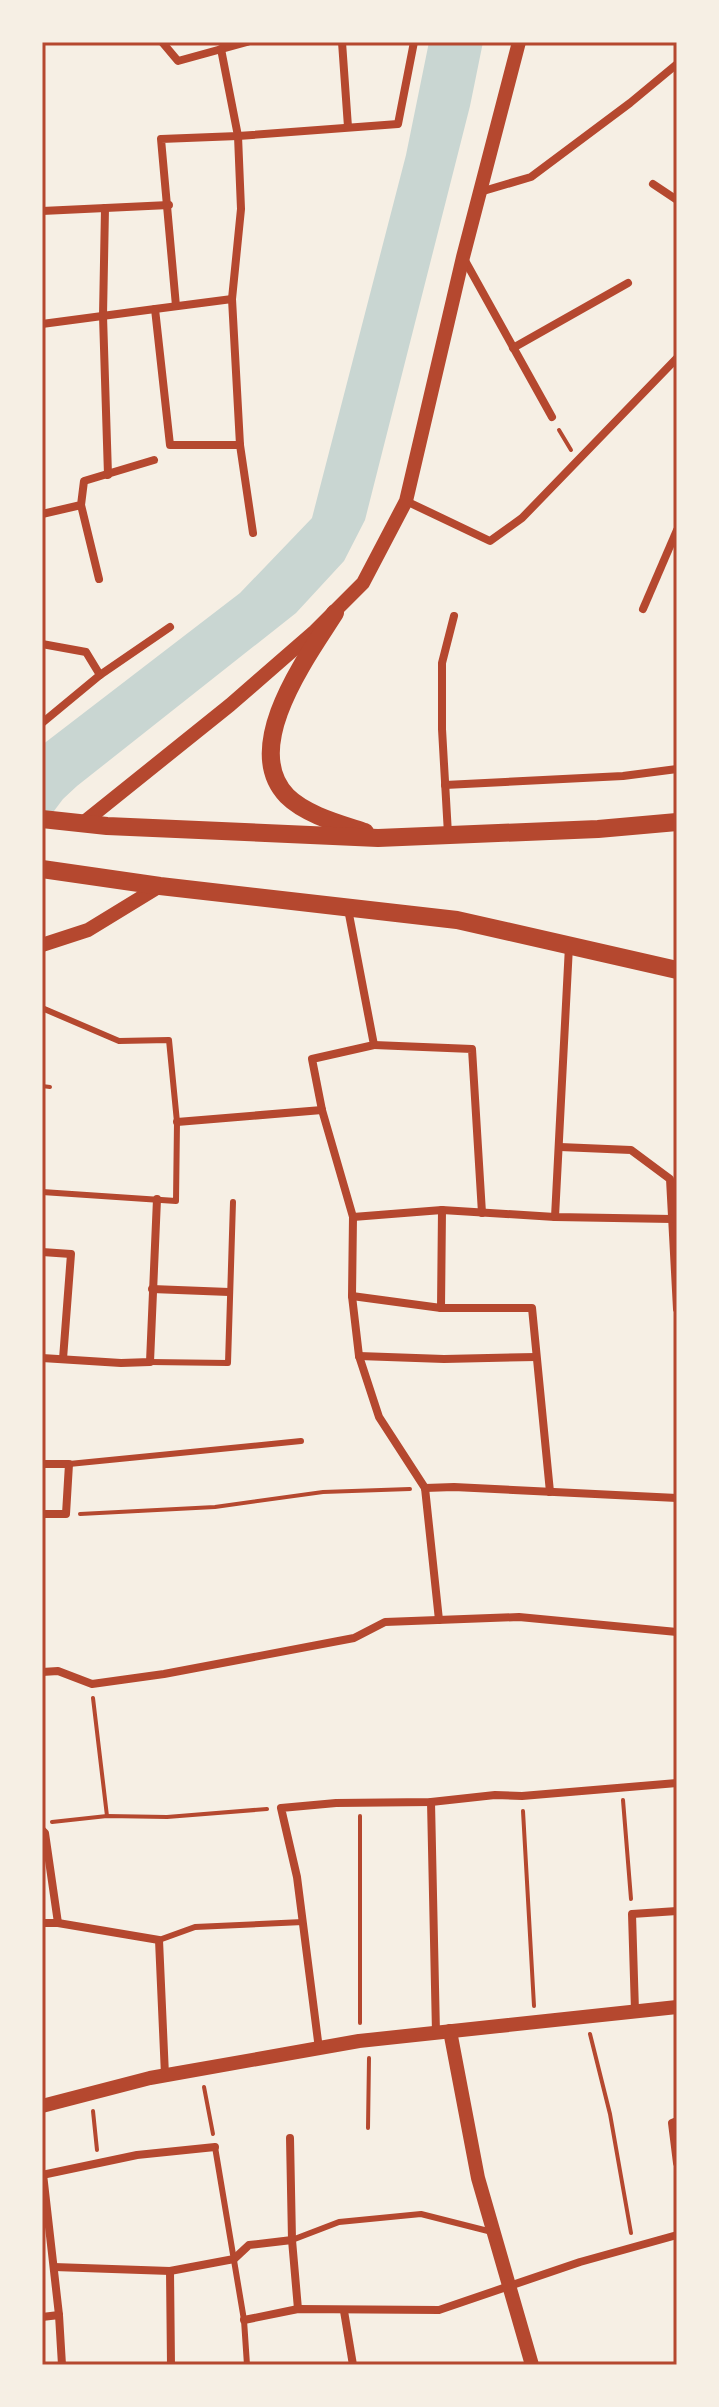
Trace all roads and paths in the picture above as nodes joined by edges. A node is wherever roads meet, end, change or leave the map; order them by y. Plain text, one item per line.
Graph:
1 (162, 42) edge
2 (247, 42) edge
3 (342, 42) edge
4 (414, 42) edge
5 (519, 42) edge
6 (221, 49) junction
7 (677, 64) edge
8 (348, 127) junction
9 (238, 136) junction
10 (653, 184) dead end
11 (480, 192) junction
12 (677, 200) edge
13 (169, 205) junction
14 (105, 208) junction
15 (42, 211) edge
16 (463, 257) junction
17 (628, 283) dead end
18 (232, 299) junction
19 (176, 306) junction
20 (155, 309) junction
21 (103, 316) junction
22 (42, 324) edge
23 (513, 348) junction
24 (677, 358) edge
25 (552, 417) joint
26 (240, 445) junction
27 (154, 460) dead end
28 (578, 463) junction
29 (108, 475) junction
30 (406, 501) junction
31 (81, 505) junction
32 (42, 514) edge
33 (677, 530) edge
34 (253, 533) dead end
35 (99, 579) dead end
36 (643, 609) dead end
37 (335, 613) junction
38 (454, 616) dead end
39 (170, 627) dead end
40 (42, 644) edge
41 (100, 675) junction
42 (42, 723) edge
43 (677, 769) edge
44 (445, 785) junction
45 (49, 820) edge
46 (677, 822) edge
47 (83, 823) junction
48 (448, 835) junction
49 (387, 838) junction
50 (42, 869) edge
51 (160, 886) junction
52 (348, 908) junction
53 (42, 945) edge
54 (569, 945) junction
55 (677, 970) edge
56 (42, 1008) edge
57 (374, 1045) junction
58 (42, 1086) edge
59 (50, 1087) dead end
60 (322, 1110) junction
61 (177, 1122) junction
62 (560, 1147) junction
63 (42, 1192) edge
64 (157, 1199) junction
65 (233, 1202) dead end
66 (442, 1210) junction
67 (482, 1213) junction
68 (353, 1217) junction
69 (555, 1217) junction
70 (672, 1219) junction
71 (42, 1252) edge
72 (152, 1289) junction
73 (229, 1292) junction
74 (352, 1296) junction
75 (441, 1308) junction
76 (677, 1309) edge
77 (359, 1356) junction
78 (536, 1357) junction
79 (42, 1358) edge
80 (63, 1359) junction
81 (150, 1362) junction
82 (301, 1441) dead end
83 (42, 1464) edge
84 (69, 1464) junction
85 (425, 1488) junction
86 (550, 1492) junction
87 (677, 1498) edge
88 (42, 1514) edge
89 (66, 1514) junction
90 (439, 1620) junction
91 (677, 1632) edge
92 (42, 1672) edge
93 (92, 1684) junction
94 (677, 1783) edge
95 (622, 1787) junction
96 (522, 1796) junction
97 (431, 1802) junction
98 (360, 1804) junction
99 (281, 1808) junction
100 (107, 1816) junction
101 (42, 1823) edge
102 (42, 1830) edge
103 (677, 1911) edge
104 (632, 1914) junction
105 (303, 1922) junction
106 (42, 1923) edge
107 (58, 1923) junction
108 (159, 1940) junction
109 (677, 2007) edge
110 (635, 2011) junction
111 (585, 2016) junction
112 (535, 2022) junction
113 (443, 2032) junction
114 (364, 2041) junction
115 (319, 2049) junction
116 (201, 2069) junction
117 (165, 2075) junction
118 (91, 2093) junction
119 (42, 2106) edge
120 (677, 2121) edge
121 (368, 2128) dead end
122 (290, 2138) dead end
123 (215, 2147) junction
124 (99, 2162) junction
125 (677, 2163) edge
126 (42, 2174) edge
127 (492, 2232) junction
128 (677, 2235) edge
129 (292, 2240) junction
130 (634, 2247) junction
131 (234, 2259) junction
132 (54, 2267) junction
133 (170, 2271) junction
134 (509, 2285) junction
135 (298, 2309) junction
136 (344, 2311) junction
137 (59, 2315) junction
138 (42, 2317) edge
139 (244, 2320) junction
140 (62, 2365) edge
141 (171, 2365) edge
142 (247, 2365) edge
143 (353, 2365) edge
144 (532, 2365) edge

1 - 6 street
2 - 6 street
3 - 8 street
4 - 8 street
5 - 11 street
6 - 9 street
7 - 11 street
8 - 9 street
9 - 13 street
9 - 18 street
10 - 12 street
11 - 16 street
13 - 14 street
13 - 19 street
14 - 15 street
14 - 21 street
16 - 23 street
16 - 30 street
17 - 23 street
18 - 19 street
18 - 26 street
19 - 20 street
20 - 21 street
20 - 26 street
21 - 22 street
21 - 29 street
23 - 25 street
24 - 28 street
25 - 28 path
26 - 34 street
27 - 29 street
28 - 30 street
29 - 31 street
30 - 37 street
31 - 32 street
31 - 35 street
33 - 36 street
37 - 47 street
37 - 49 main road
38 - 44 street
39 - 41 street
40 - 41 street
41 - 42 street
43 - 44 street
44 - 48 street
45 - 47 main road
46 - 48 main road
47 - 49 main road
48 - 49 main road
50 - 51 main road
51 - 52 main road
51 - 53 street
52 - 54 main road
52 - 57 street
54 - 55 main road
54 - 62 street
56 - 61 lane
57 - 60 street
57 - 67 street
58 - 59 path
60 - 61 street
60 - 68 street
61 - 64 lane
62 - 69 street
62 - 70 street
63 - 64 lane
64 - 72 street
65 - 73 lane
66 - 67 street
66 - 68 street
66 - 75 street
67 - 69 street
68 - 74 street
69 - 70 street
70 - 76 street
71 - 80 street
72 - 73 street
72 - 81 street
73 - 81 lane
74 - 75 street
74 - 77 street
75 - 78 street
77 - 78 street
77 - 85 street
78 - 86 street
79 - 80 street
80 - 81 street
82 - 84 lane
83 - 84 street
84 - 89 street
85 - 86 street
85 - 89 path
85 - 90 street
86 - 87 street
88 - 89 street
90 - 91 street
90 - 93 street
92 - 93 street
93 - 100 path
94 - 95 street
95 - 96 street
95 - 104 path
96 - 97 street
96 - 112 path
97 - 98 street
97 - 113 street
98 - 99 street
98 - 114 path
99 - 100 path
99 - 105 street
100 - 101 path
102 - 107 street
103 - 104 street
104 - 110 street
105 - 108 lane
105 - 115 street
106 - 107 street
107 - 108 street
108 - 117 street
109 - 110 street
110 - 111 street
111 - 112 street
111 - 130 path
112 - 113 street
113 - 114 street
113 - 127 street
114 - 115 street
114 - 121 path
115 - 116 street
116 - 117 street
116 - 123 path
117 - 118 street
118 - 119 street
118 - 124 path
120 - 125 street
122 - 129 street
123 - 124 street
123 - 131 lane
124 - 126 street
126 - 132 street
127 - 129 lane
127 - 134 street
128 - 130 street
129 - 131 street
129 - 135 street
130 - 134 street
131 - 133 street
131 - 139 lane
132 - 133 street
132 - 137 street
133 - 141 street
134 - 136 street
134 - 144 street
135 - 136 street
135 - 139 street
136 - 143 street
137 - 138 street
137 - 140 street
139 - 142 lane

